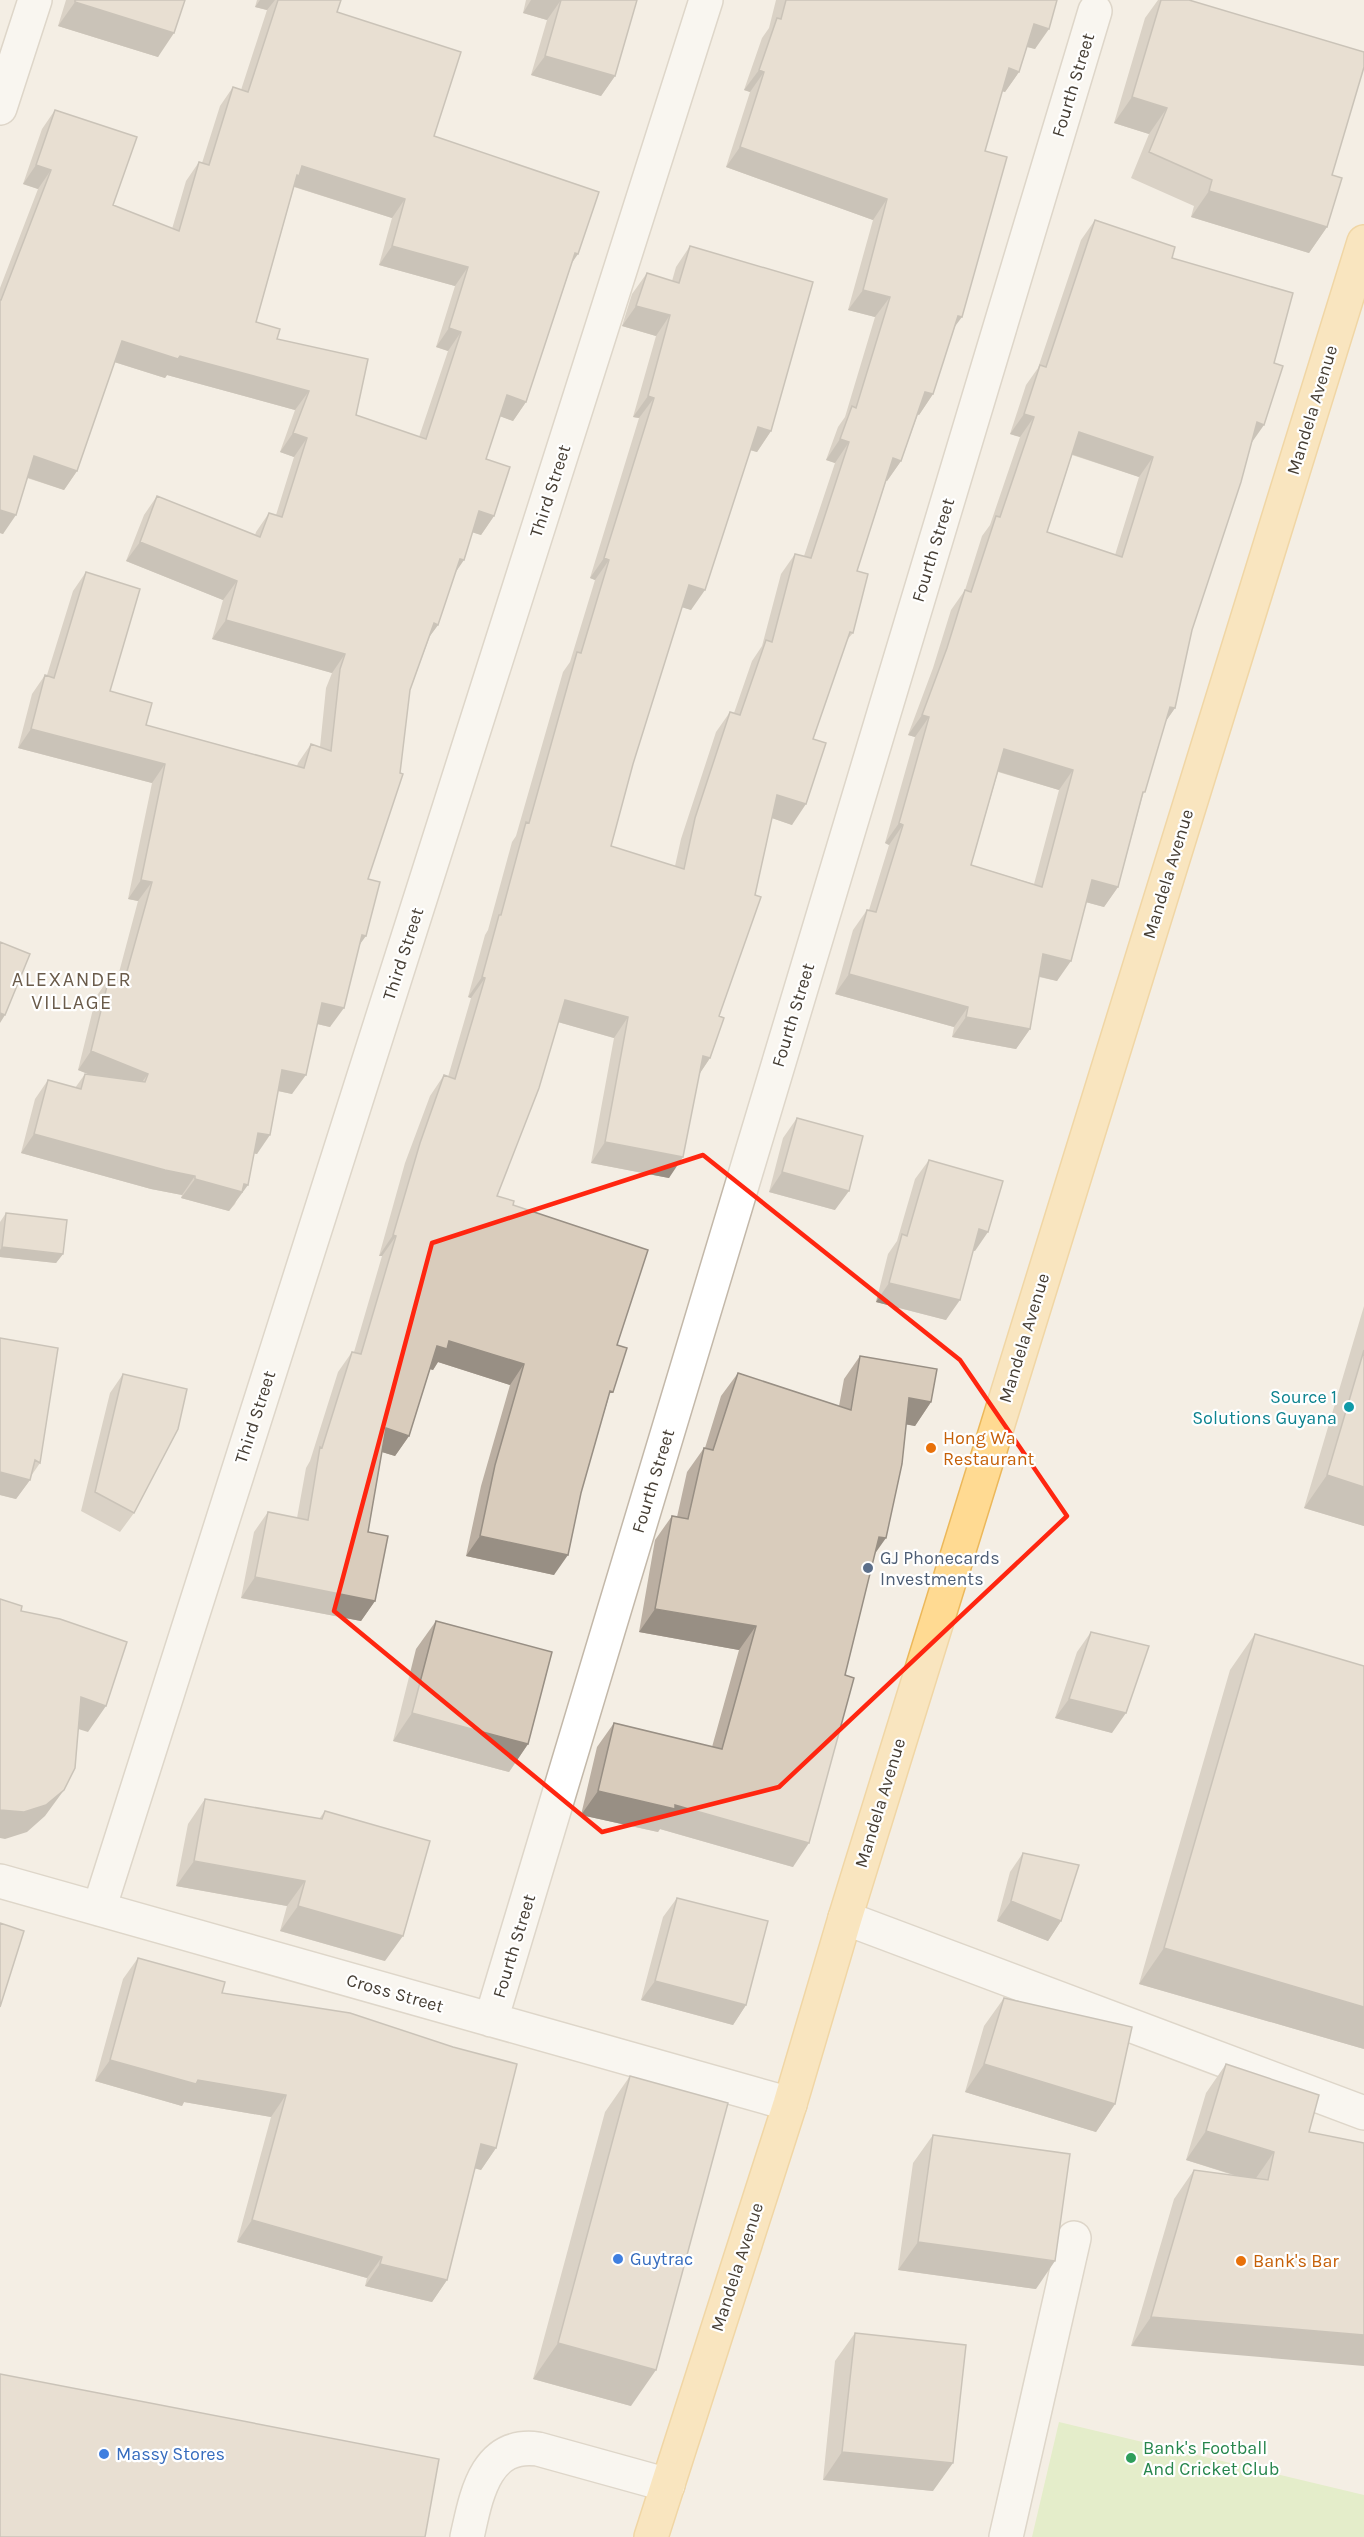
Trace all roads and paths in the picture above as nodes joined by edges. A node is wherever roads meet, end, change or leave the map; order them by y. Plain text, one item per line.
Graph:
1 (35, 0) edge
2 (706, 0) edge
3 (1095, 11) dead end
4 (0, 108) edge
5 (1364, 242) edge
6 (0, 1881) edge
7 (99, 1909) junction
8 (845, 1918) junction
9 (492, 2020) junction
10 (790, 2104) junction
11 (1364, 2113) edge
12 (1074, 2238) dead end
13 (668, 2485) junction
14 (467, 2537) edge
15 (651, 2537) edge
16 (1006, 2537) edge

1 - 4 street
2 - 7 street, Third Street
3 - 9 street, Fourth Street
5 - 8 main road, Mandela Avenue
6 - 7 street, Cross Street
7 - 9 street, Cross Street
8 - 10 main road, Mandela Avenue
8 - 11 street
9 - 10 street, Cross Street
10 - 13 main road, Mandela Avenue
12 - 16 street
13 - 14 street
13 - 15 main road, Mandela Avenue

